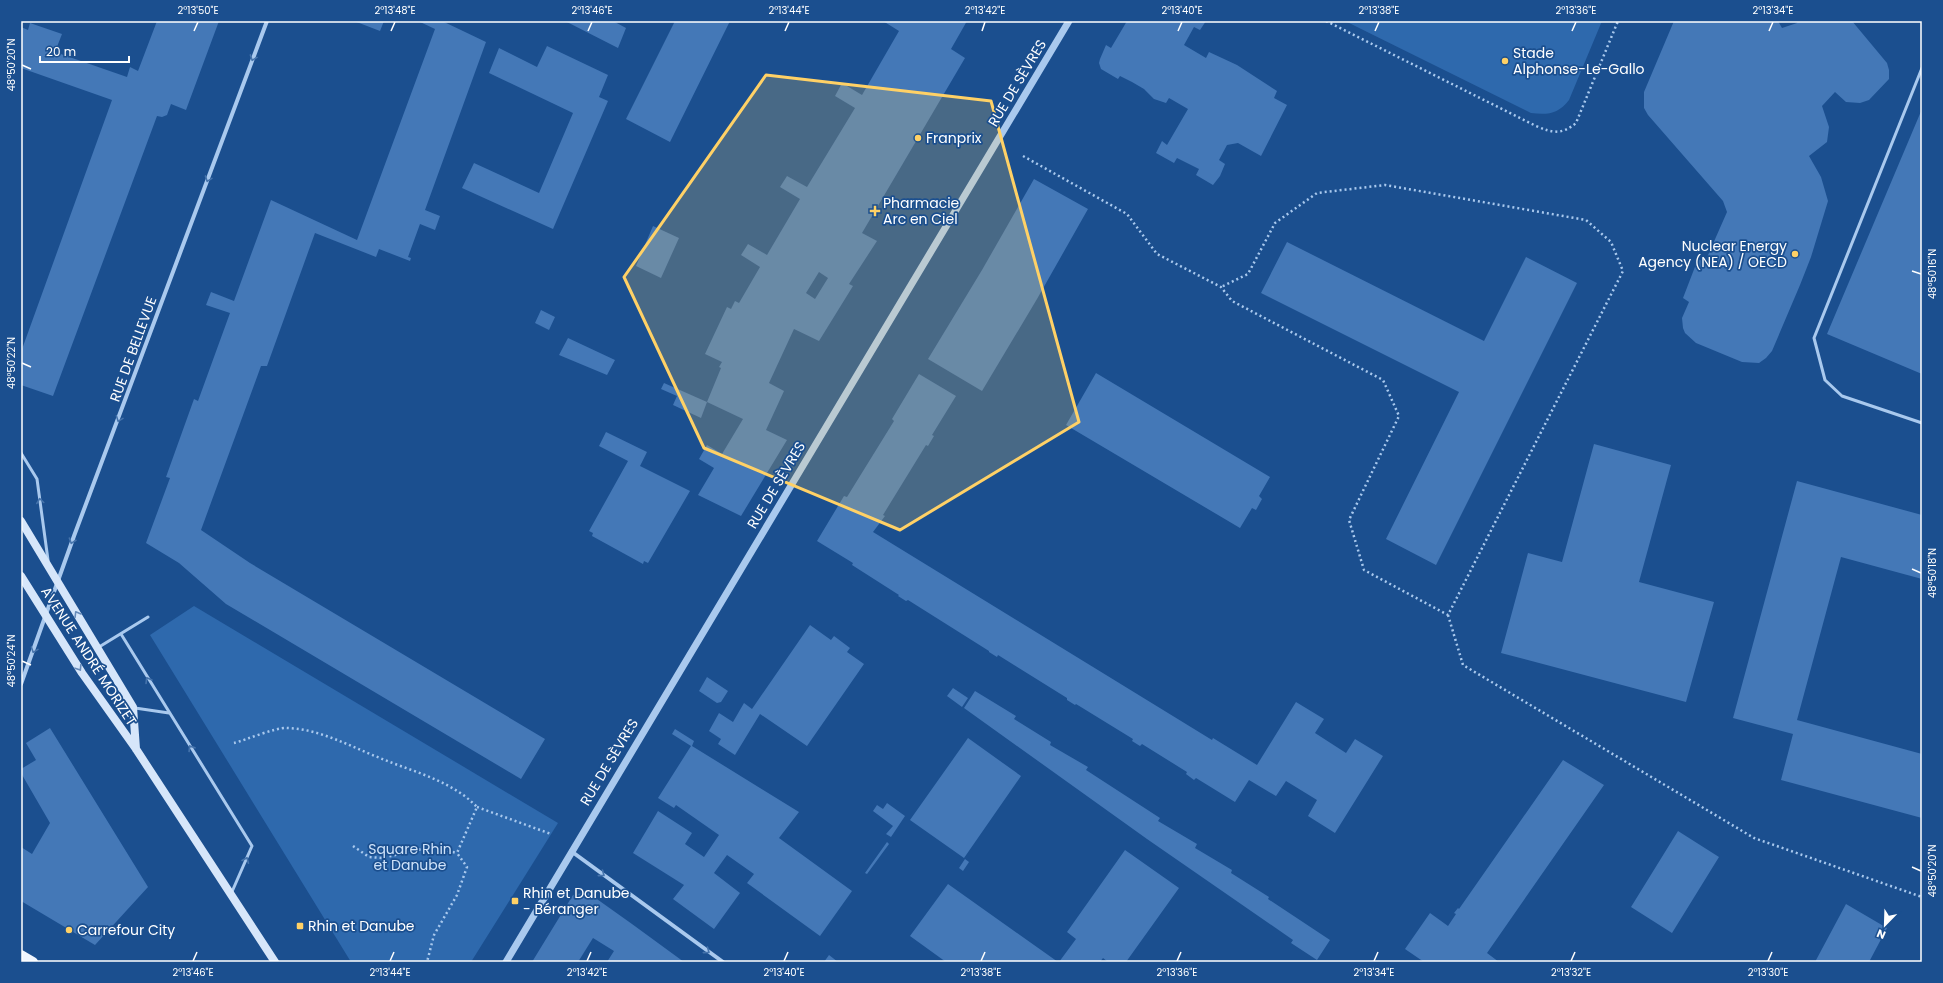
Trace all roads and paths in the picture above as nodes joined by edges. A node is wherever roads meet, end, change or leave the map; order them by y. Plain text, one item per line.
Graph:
1 (267, 21) edge
2 (1069, 21) edge
3 (1326, 21) edge
4 (1618, 21) edge
5 (1922, 68) edge
6 (1023, 156) dead end
7 (1221, 287) junction
8 (1922, 423) edge
9 (21, 453) edge
10 (21, 521) edge
11 (49, 568) junction
12 (21, 576) edge
13 (58, 583) junction
14 (1448, 615) junction
15 (46, 616) junction
16 (148, 617) dead end
17 (121, 634) junction
18 (98, 648) junction
19 (21, 684) edge
20 (133, 707) junction
21 (168, 713) junction
22 (234, 743) dead end
23 (136, 750) junction
24 (477, 807) junction
25 (551, 834) dead end
26 (353, 846) dead end
27 (571, 851) junction
28 (457, 853) junction
29 (231, 896) junction
30 (1922, 897) edge
31 (21, 955) edge
32 (272, 960) edge
33 (33, 962) edge
34 (427, 962) edge
35 (506, 962) edge
36 (723, 962) edge

1 -> 13 street, RUE DE BELLEVUE
2 - 27 street, RUE DE SÈVRES
3 - 4 path
5 - 8 lane
6 - 7 path
7 - 14 path
7 - 14 path
11 -> 9 lane, AVENUE ANDRÉ MORIZET
10 - 11 main road, AVENUE ANDRÉ MORIZET
11 - 13 main road, AVENUE ANDRÉ MORIZET
12 - 15 main road, AVENUE ANDRÉ MORIZET
13 - 15 street, RUE DE BELLEVUE
18 -> 13 main road, AVENUE ANDRÉ MORIZET
14 - 30 path
15 -> 19 street, RUE DE BELLEVUE
15 -> 23 main road, AVENUE ANDRÉ MORIZET
16 - 17 lane
17 - 18 lane
21 -> 17 lane
18 - 20 main road, AVENUE ANDRÉ MORIZET
20 - 21 lane, AVENUE ANDRÉ MORIZET
20 - 23 main road, AVENUE ANDRÉ MORIZET
29 -> 21 lane
22 - 24 path
23 - 29 main road, AVENUE ANDRÉ MORIZET
24 - 25 path
24 - 28 path
26 - 28 path
27 - 35 street, RUE DE SÈVRES
27 -> 36 street
28 - 34 path
29 - 32 main road, AVENUE ANDRÉ MORIZET
31 - 33 main road

